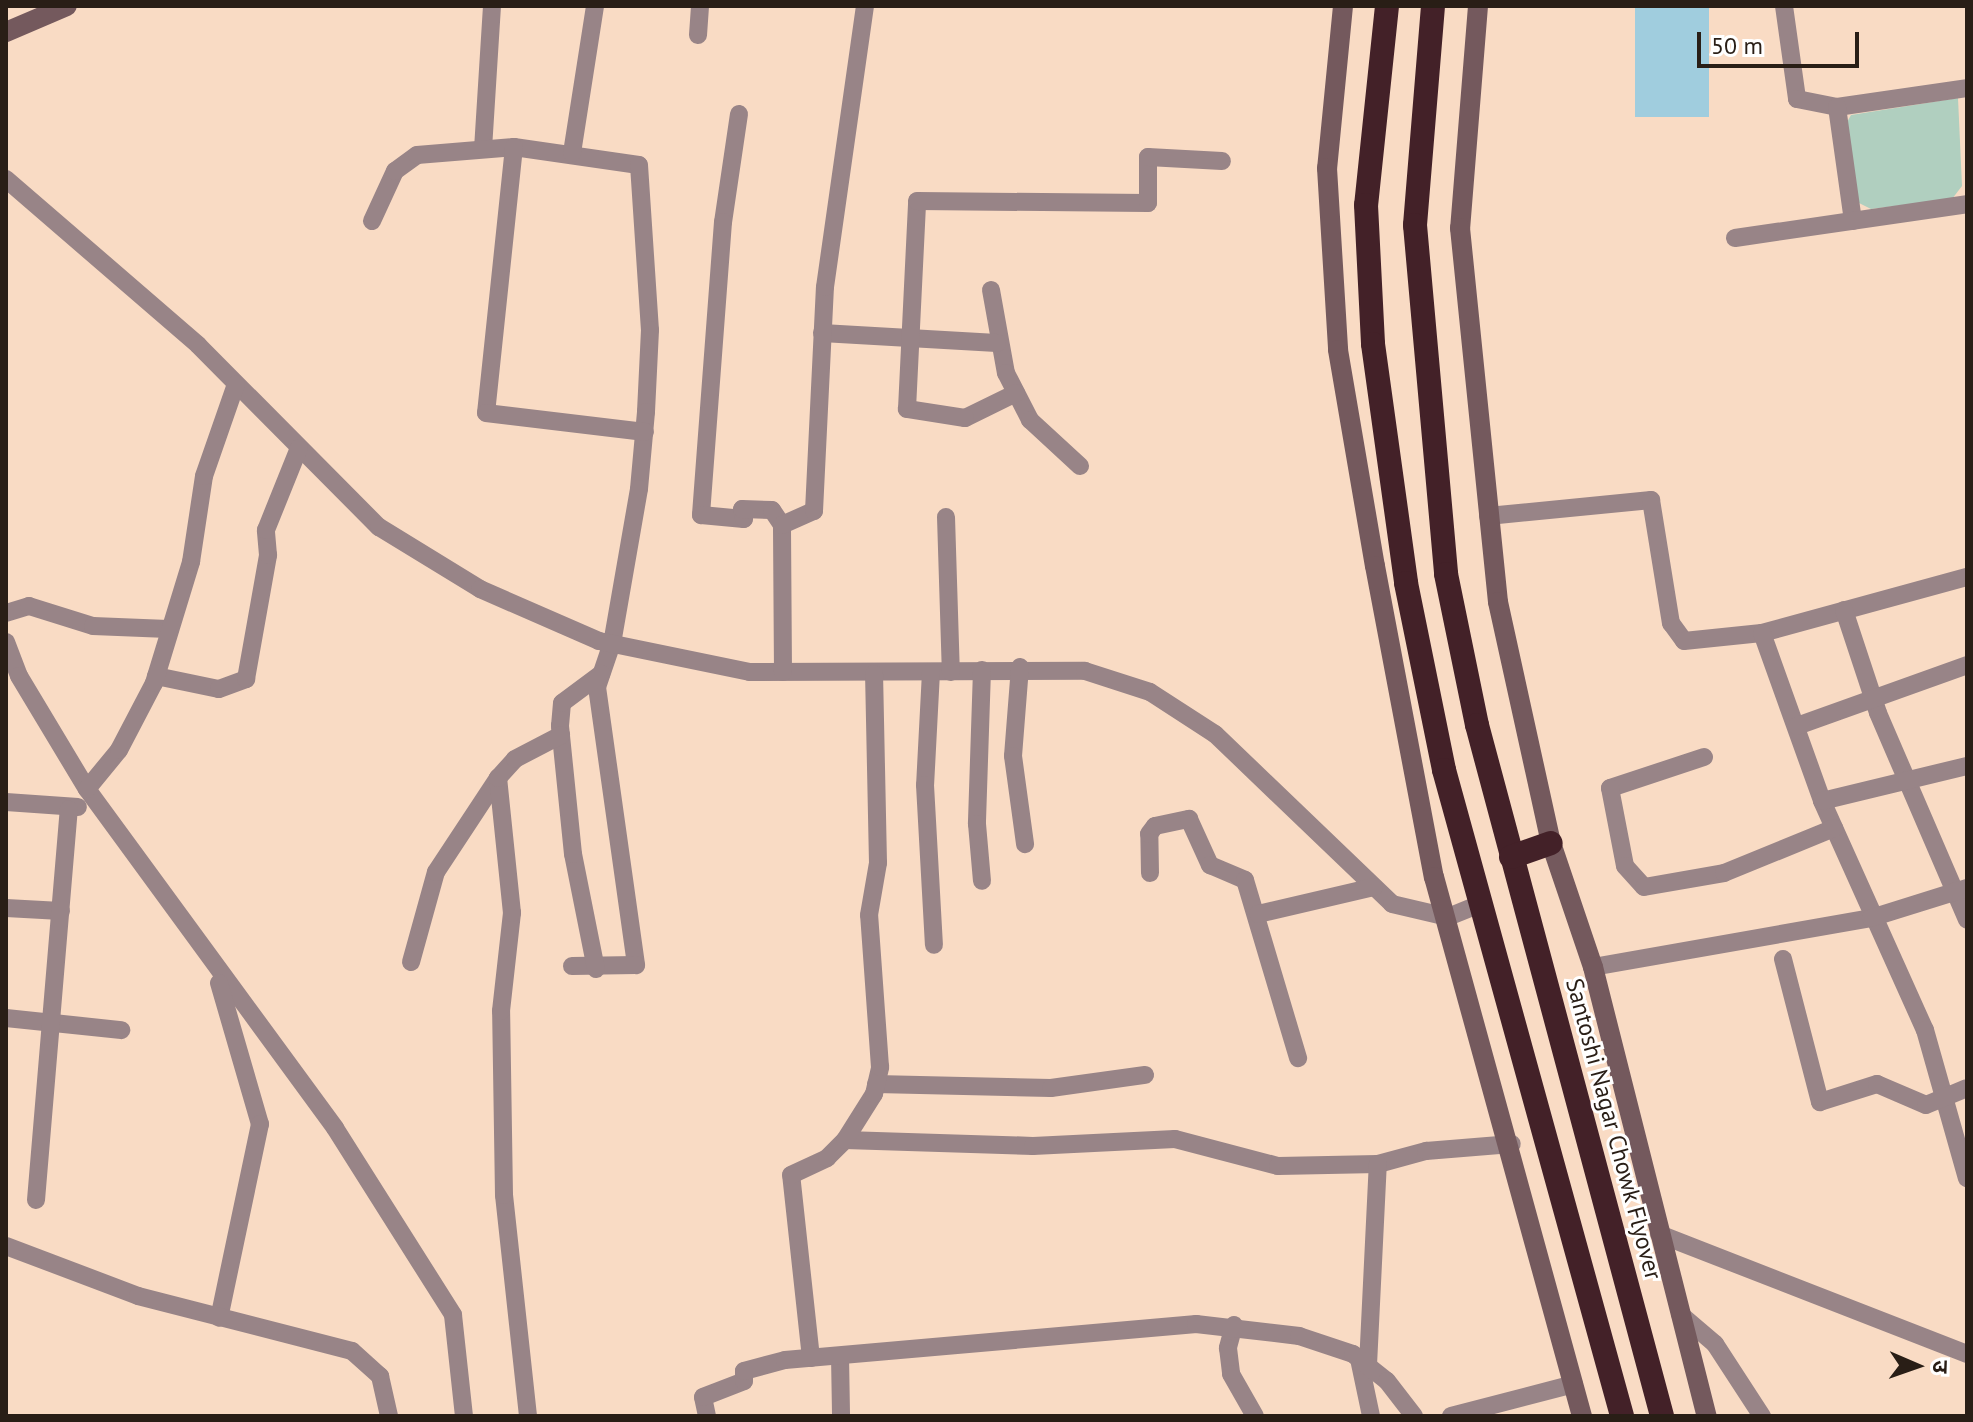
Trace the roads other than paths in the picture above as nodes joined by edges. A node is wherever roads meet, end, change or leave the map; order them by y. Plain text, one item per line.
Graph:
1 (67, 6) edge
2 (492, 6) edge
3 (595, 6) edge
4 (700, 6) edge
5 (865, 6) edge
6 (1343, 6) edge
7 (1387, 6) edge
8 (1433, 6) edge
9 (1478, 6) edge
10 (1784, 6) edge
11 (6, 32) edge
12 (698, 35) dead end
13 (1967, 88) edge
14 (1837, 107) junction
15 (739, 114) dead end
16 (514, 147) junction
17 (483, 149) junction
18 (572, 153) junction
19 (1222, 161) dead end
20 (6, 179) edge
21 (1967, 204) edge
22 (372, 221) dead end
23 (1853, 221) junction
24 (1735, 238) dead end
25 (991, 290) dead end
26 (822, 333) junction
27 (911, 338) junction
28 (997, 343) junction
29 (236, 384) junction
30 (1016, 393) junction
31 (645, 432) junction
32 (299, 448) junction
33 (1080, 466) dead end
34 (1488, 516) junction
35 (946, 517) dead end
36 (782, 525) junction
37 (1967, 577) edge
38 (1844, 610) junction
39 (6, 613) edge
40 (168, 629) junction
41 (1762, 633) junction
42 (6, 642) edge
43 (612, 643) junction
44 (10, 662) edge
45 (1967, 665) edge
46 (1020, 667) junction
47 (982, 670) junction
48 (783, 672) junction
49 (931, 672) junction
50 (951, 672) junction
51 (601, 674) junction
52 (874, 674) junction
53 (156, 676) junction
54 (1873, 696) junction
55 (1797, 726) junction
56 (561, 735) junction
57 (1704, 757) dead end
58 (1967, 766) edge
59 (498, 778) junction
60 (1907, 781) junction
61 (92, 795) junction
62 (1822, 801) junction
63 (6, 802) edge
64 (69, 809) junction
65 (1834, 828) junction
66 (1551, 843) junction
67 (1025, 844) dead end
68 (1511, 857) junction
69 (1150, 873) dead end
70 (982, 881) dead end
71 (1374, 887) junction
72 (1961, 890) edge
73 (1481, 904) junction
74 (6, 908) edge
75 (61, 911) junction
76 (1258, 914) junction
77 (1448, 917) junction
78 (1871, 918) junction
79 (1967, 920) edge
80 (934, 945) dead end
81 (1783, 959) dead end
82 (211, 962) junction
83 (411, 962) dead end
84 (572, 966) dead end
85 (1593, 967) junction
86 (596, 969) junction
87 (6, 1018) edge
88 (51, 1023) junction
89 (121, 1030) dead end
90 (1298, 1058) dead end
91 (1145, 1075) dead end
92 (876, 1084) junction
93 (1967, 1088) edge
94 (1944, 1093) junction
95 (1967, 1100) edge
96 (845, 1140) junction
97 (1512, 1144) junction
98 (1378, 1164) junction
99 (1967, 1178) edge
100 (36, 1200) dead end
101 (1659, 1234) junction
102 (6, 1246) edge
103 (1680, 1314) junction
104 (219, 1318) junction
105 (1234, 1325) junction
106 (1967, 1354) edge
107 (840, 1356) junction
108 (811, 1358) junction
109 (1363, 1362) junction
110 (1574, 1384) junction
111 (389, 1416) edge
112 (464, 1416) edge
113 (528, 1416) edge
114 (707, 1416) edge
115 (841, 1416) edge
116 (1255, 1416) edge
117 (1371, 1416) edge
118 (1414, 1416) edge
119 (1451, 1416) edge
120 (1582, 1416) edge
121 (1622, 1416) edge
122 (1662, 1416) edge
123 (1707, 1416) edge
124 (1762, 1416) edge

1 - 11 street
2 - 17 street
3 - 18 street
4 - 12 street
5 - 26 street
6 - 77 street
7 - 73 highway
8 - 68 highway, Santoshi Nagar Chowk Flyover
9 - 34 street
10 - 14 street
13 - 14 street
14 - 23 street
15 - 36 street
16 - 17 street
16 - 18 street
16 - 31 street
17 - 22 street
18 - 31 street
19 - 27 street
20 - 29 street
21 - 23 street
23 - 24 street
25 - 28 street
26 - 27 street
26 - 36 street
27 - 28 street
27 - 30 street
28 - 30 street
29 - 32 street
29 - 40 street
30 - 33 street
31 - 43 street
32 - 43 street
32 - 53 street
34 - 41 street
34 - 66 street
35 - 50 street
36 - 48 street
37 - 38 street
38 - 41 street
38 - 54 street
39 - 40 street
40 - 53 street
41 - 55 street
42 - 44 street
43 - 48 street
43 - 51 street
44 - 61 street
45 - 54 street
46 - 47 street
46 - 67 street
46 - 71 street
47 - 50 street
47 - 70 street
48 - 52 street
49 - 50 street
49 - 52 street
49 - 80 street
51 - 56 street
51 - 86 street
52 - 92 street
53 - 61 street
54 - 55 street
54 - 60 street
55 - 62 street
56 - 59 street
56 - 86 street
57 - 65 street
58 - 60 street
59 - 83 street
59 - 113 street
60 - 62 street
60 - 72 street
61 - 64 street
61 - 82 street
62 - 65 street
63 - 64 street
64 - 75 street
65 - 78 street
66 - 68 highway
66 - 85 street
68 - 122 highway, Santoshi Nagar Chowk Flyover
69 - 76 street
71 - 76 street
71 - 77 street
72 - 78 street
72 - 79 street
73 - 77 street
73 - 121 highway
74 - 75 street
75 - 88 street
76 - 90 street
77 - 97 street
78 - 85 street
78 - 94 street
81 - 94 street
82 - 104 street
82 - 112 street
84 - 86 street
85 - 101 street
87 - 88 street
88 - 89 street
88 - 100 street
91 - 92 street
92 - 96 street
93 - 94 street
94 - 95 street
94 - 99 street
96 - 98 street
96 - 108 street
97 - 98 street
97 - 110 street
98 - 109 street
101 - 103 street
101 - 106 street
102 - 104 street
103 - 123 street
103 - 124 street
104 - 111 street
105 - 107 street
105 - 109 street
105 - 116 street
107 - 108 street
107 - 115 street
108 - 114 street
109 - 117 street
109 - 118 street
110 - 119 street
110 - 120 street

